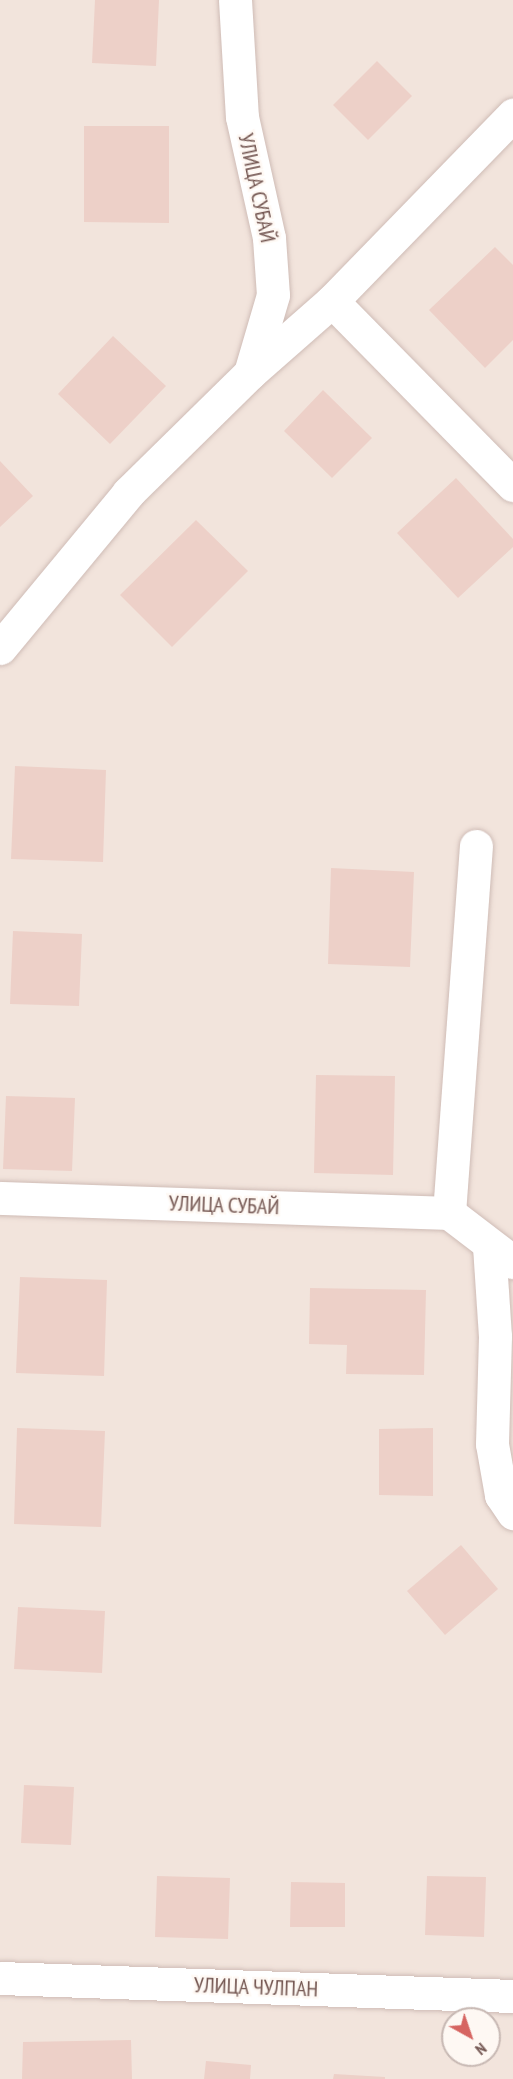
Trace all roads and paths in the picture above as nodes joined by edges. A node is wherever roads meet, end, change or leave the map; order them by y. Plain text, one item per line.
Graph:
1 (235, 0) edge
2 (513, 115) edge
3 (332, 301) junction
4 (250, 373) junction
5 (513, 486) edge
6 (0, 648) edge
7 (476, 846) dead end
8 (0, 1198) edge
9 (449, 1213) junction
10 (501, 1254) edge
11 (513, 1513) edge
12 (0, 1978) edge
13 (513, 1996) edge

1 - 4 street, УЛИЦА СУБАЙ
2 - 3 street, УЛИЦА СУБАЙ
3 - 4 street, УЛИЦА СУБАЙ
3 - 5 street
4 - 6 street, УЛИЦА СУБАЙ
7 - 9 street
8 - 9 street, УЛИЦА СУБАЙ
9 - 10 street
10 - 11 street
12 - 13 street, УЛИЦА ЧУЛПАН

